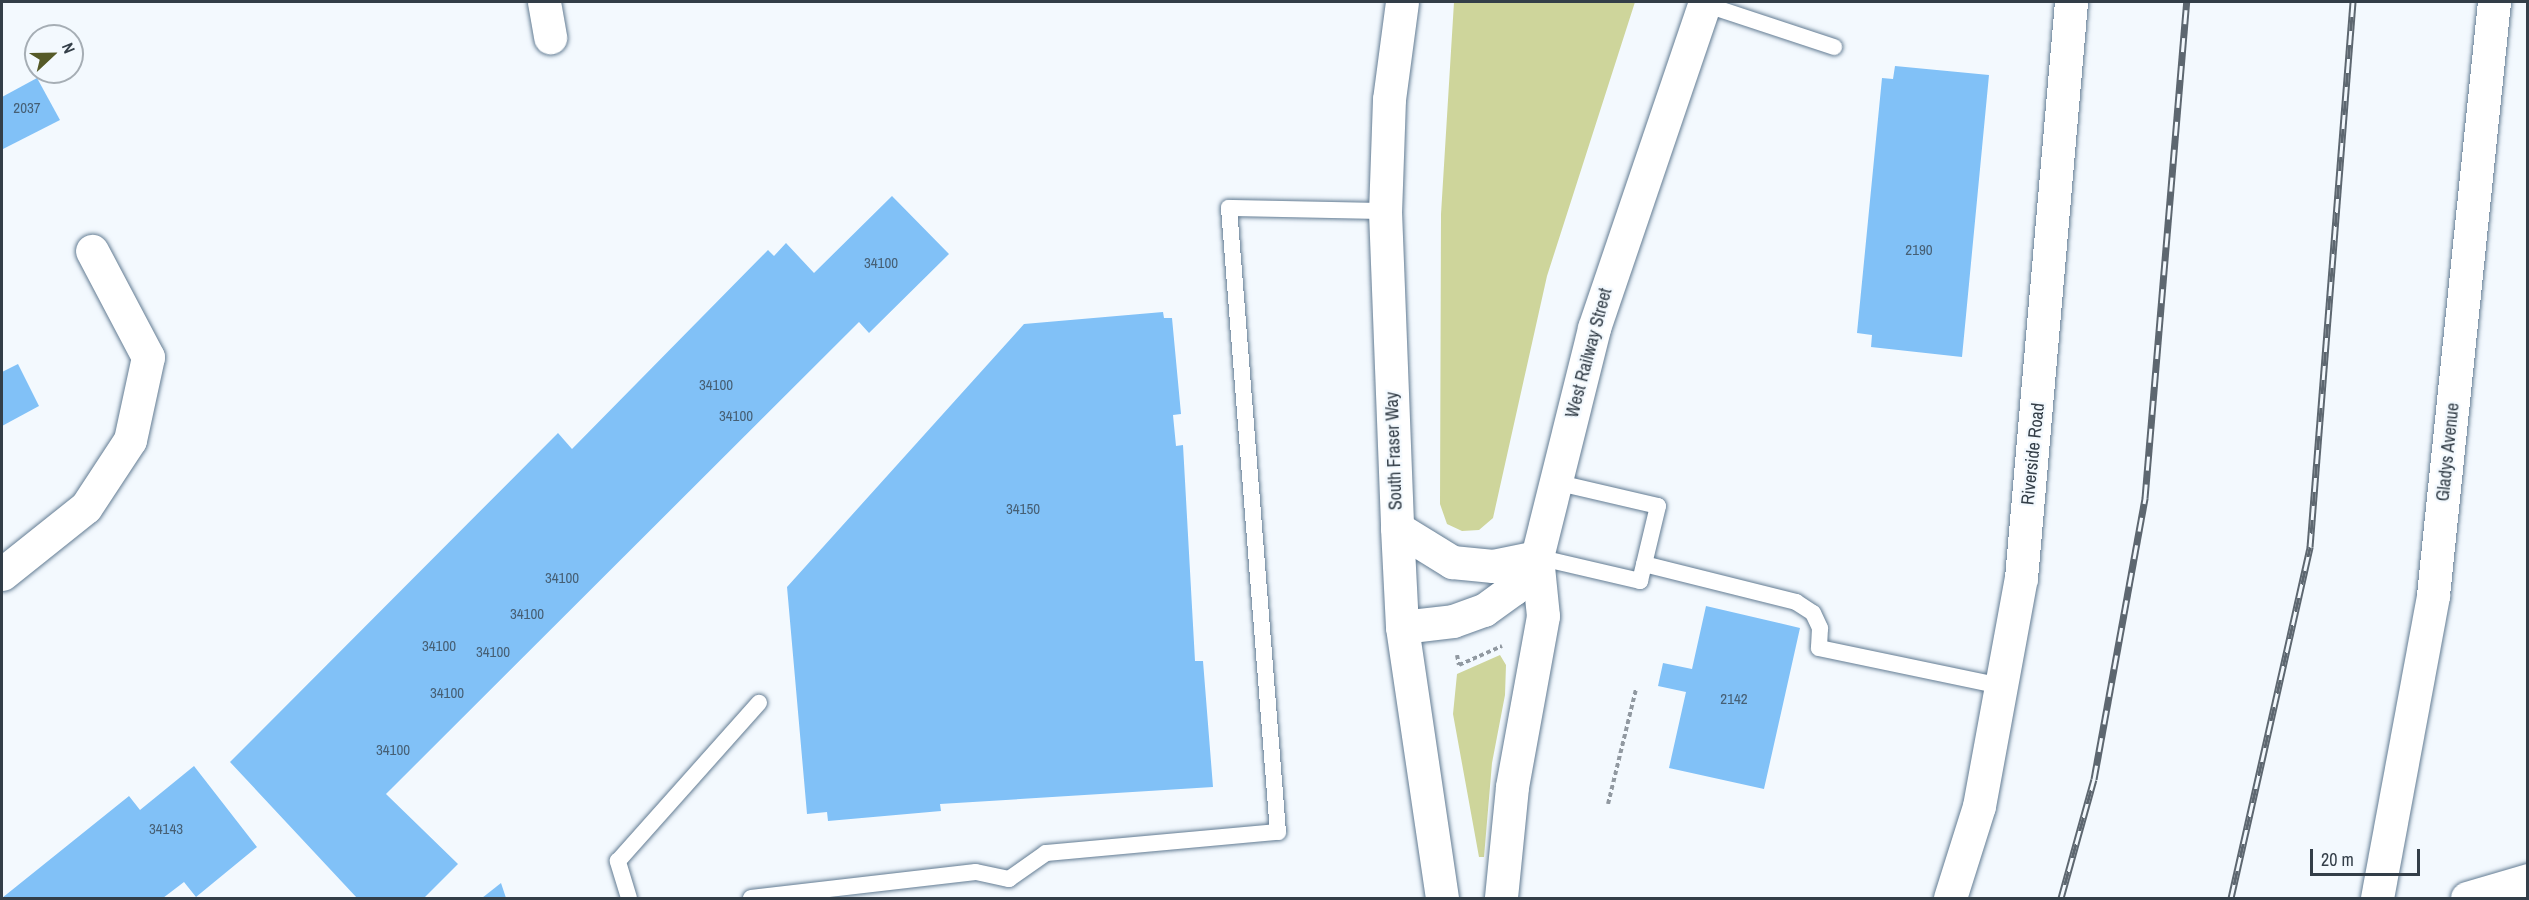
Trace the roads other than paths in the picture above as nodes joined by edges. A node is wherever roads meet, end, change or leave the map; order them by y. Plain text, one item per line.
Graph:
1 (544, 2) edge
2 (1402, 2) edge
3 (2072, 2) edge
4 (2494, 2) edge
5 (1704, 3) edge
6 (550, 37) dead end
7 (1834, 47) dead end
8 (1386, 211) junction
9 (92, 251) dead end
10 (1555, 482) junction
11 (1397, 528) junction
12 (1537, 557) junction
13 (1644, 564) junction
14 (2, 574) edge
15 (1402, 627) junction
16 (2001, 686) junction
17 (759, 704) dead end
18 (2528, 879) edge
19 (629, 898) edge
20 (752, 898) edge
21 (1442, 898) edge
22 (1502, 898) edge
23 (1950, 898) edge
24 (2380, 898) edge
25 (2467, 898) edge

1 - 6 street
2 - 8 street, South Fraser Way
3 - 16 street, Riverside Road
4 - 24 street, Gladys Avenue
5 - 7 lane
5 - 10 street, West Railway Street
8 - 11 street, South Fraser Way
8 - 20 lane
9 - 14 street
10 - 12 street, West Railway Street
10 - 13 lane
11 - 12 street
11 - 15 street, South Fraser Way
12 - 13 lane
12 - 15 street, West Railway Street
12 - 22 street
13 - 16 lane
15 - 21 street, South Fraser Way
16 - 23 street, Riverside Road
17 - 19 lane
18 - 25 street

